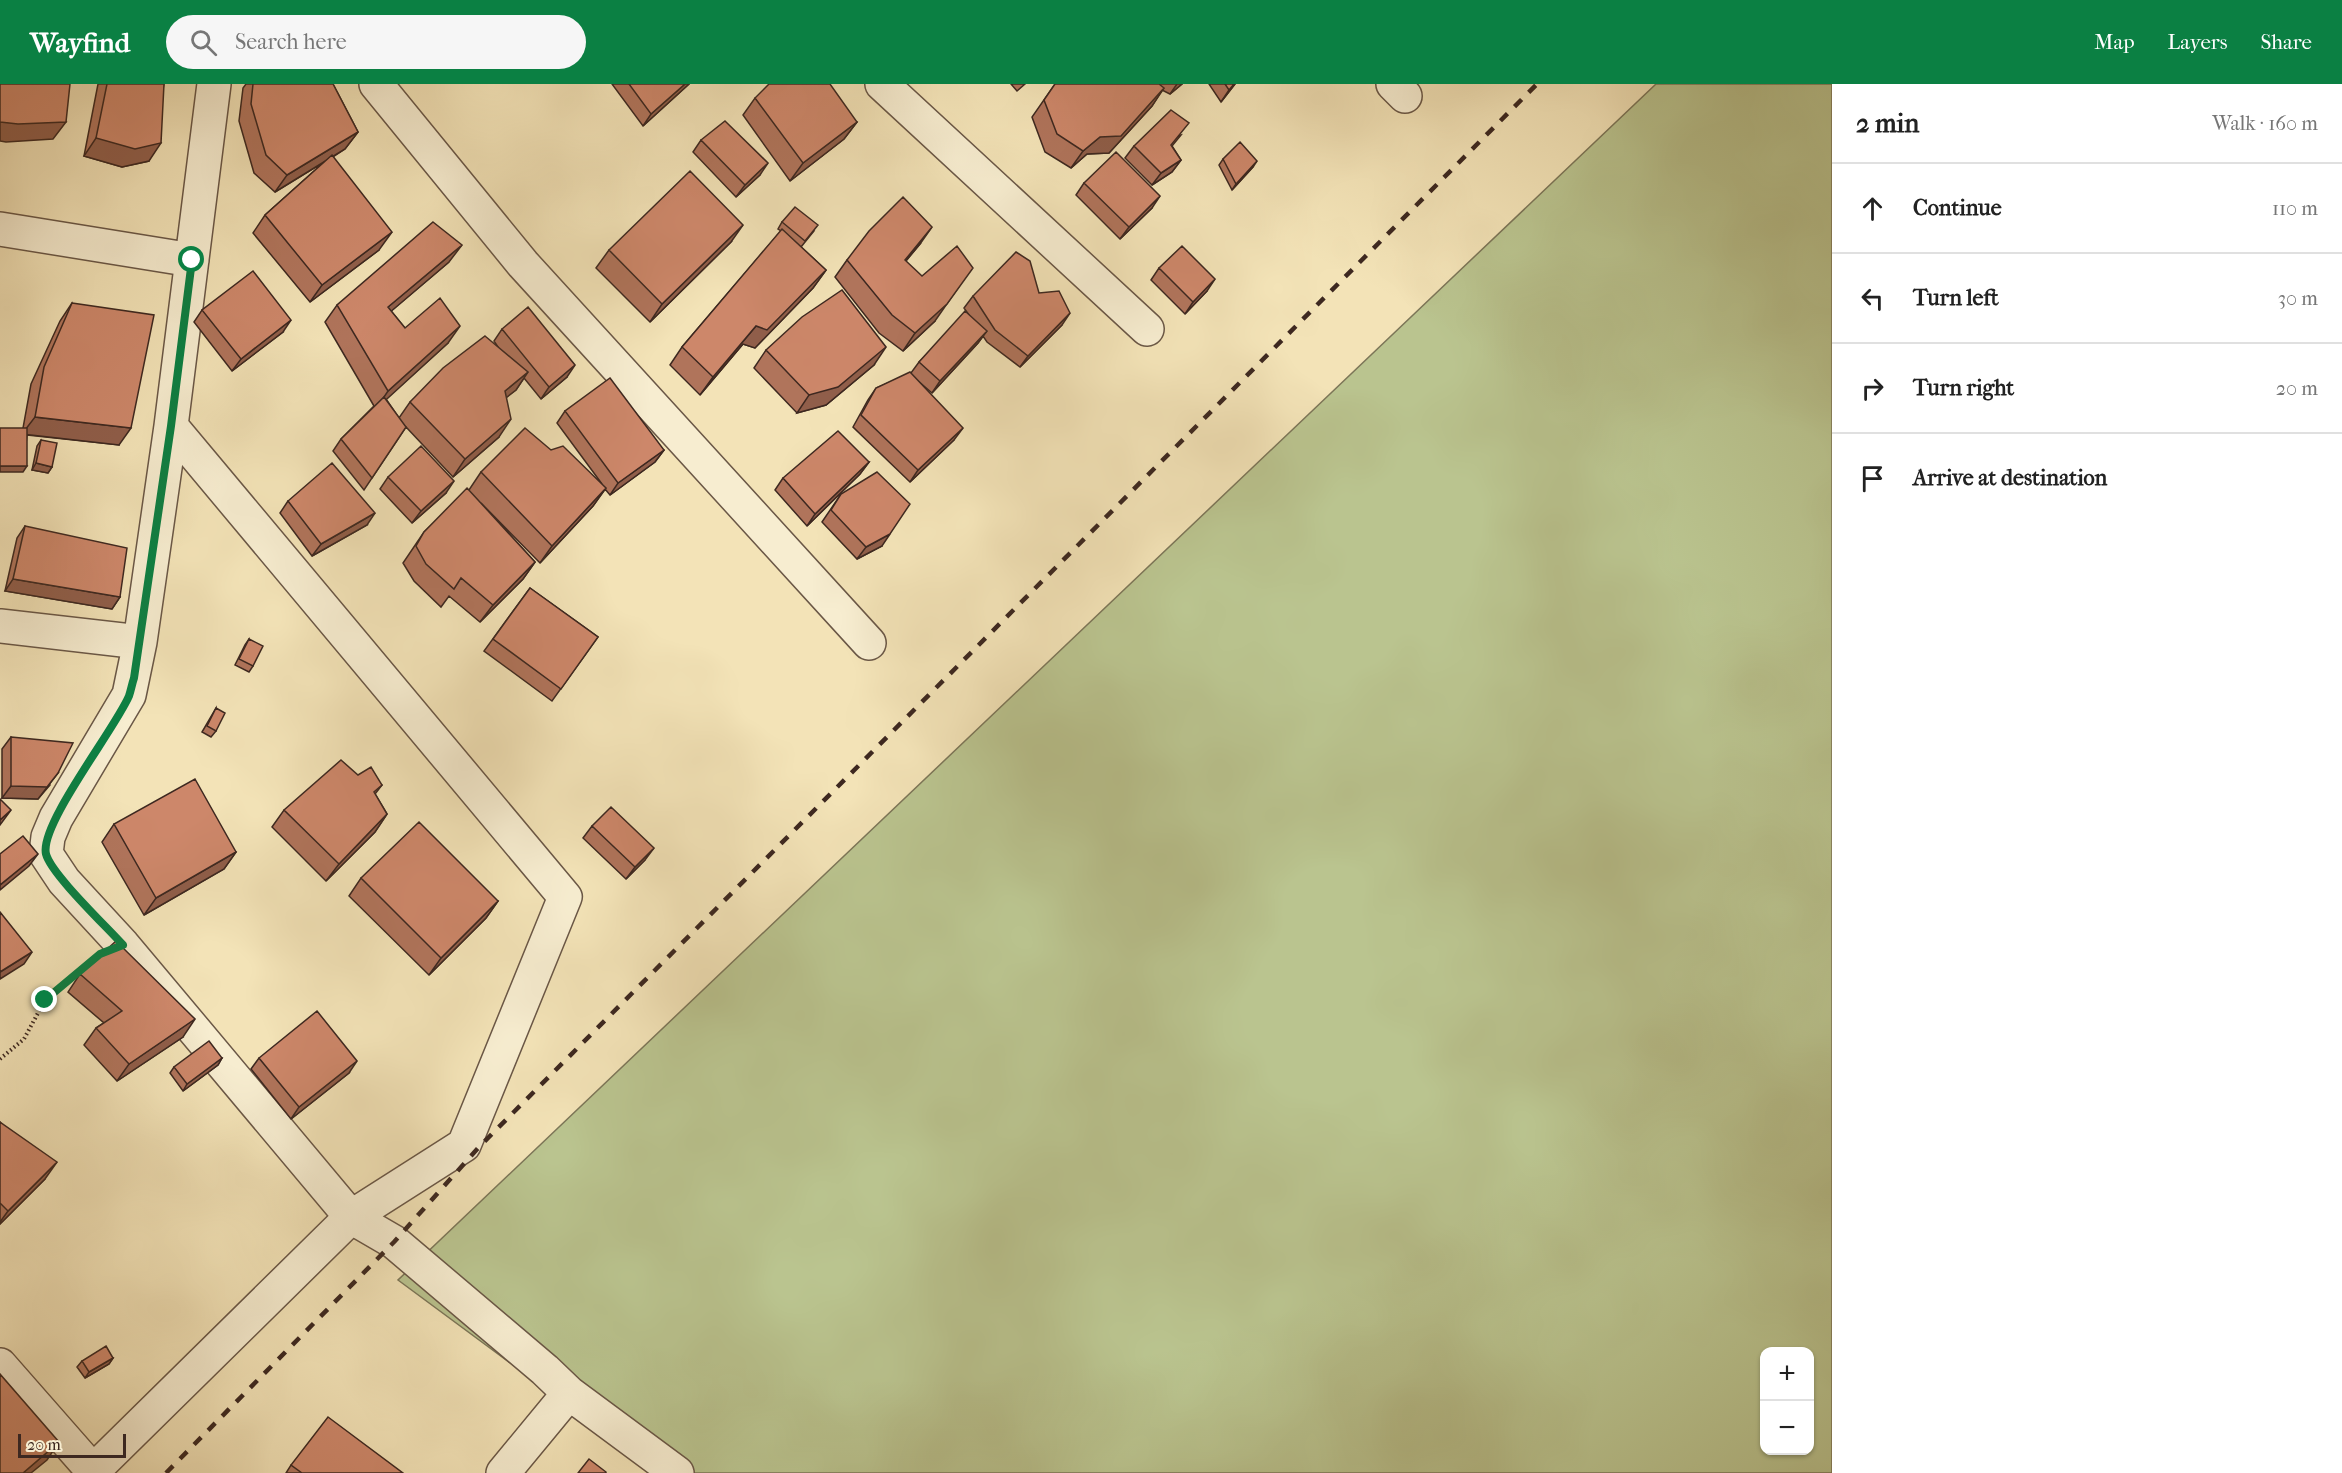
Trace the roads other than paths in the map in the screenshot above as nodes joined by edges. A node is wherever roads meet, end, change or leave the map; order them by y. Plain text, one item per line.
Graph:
1 (214, 84) edge
2 (376, 84) edge
3 (882, 84) edge
4 (0, 229) edge
5 (192, 260) junction
6 (1147, 329) dead end
7 (171, 426) junction
8 (0, 626) edge
9 (140, 642) junction
10 (869, 643) dead end
11 (351, 1217) junction
12 (0, 1365) edge
13 (569, 1393) junction
14 (92, 1472) edge
15 (502, 1473) edge
16 (678, 1473) edge

1 - 5 street
2 - 10 street
3 - 6 street
4 - 5 street
5 - 7 street
7 - 9 street
7 - 11 street
8 - 9 street
9 - 11 street
11 - 13 street
11 - 14 street
12 - 14 street
13 - 15 street
13 - 16 street

